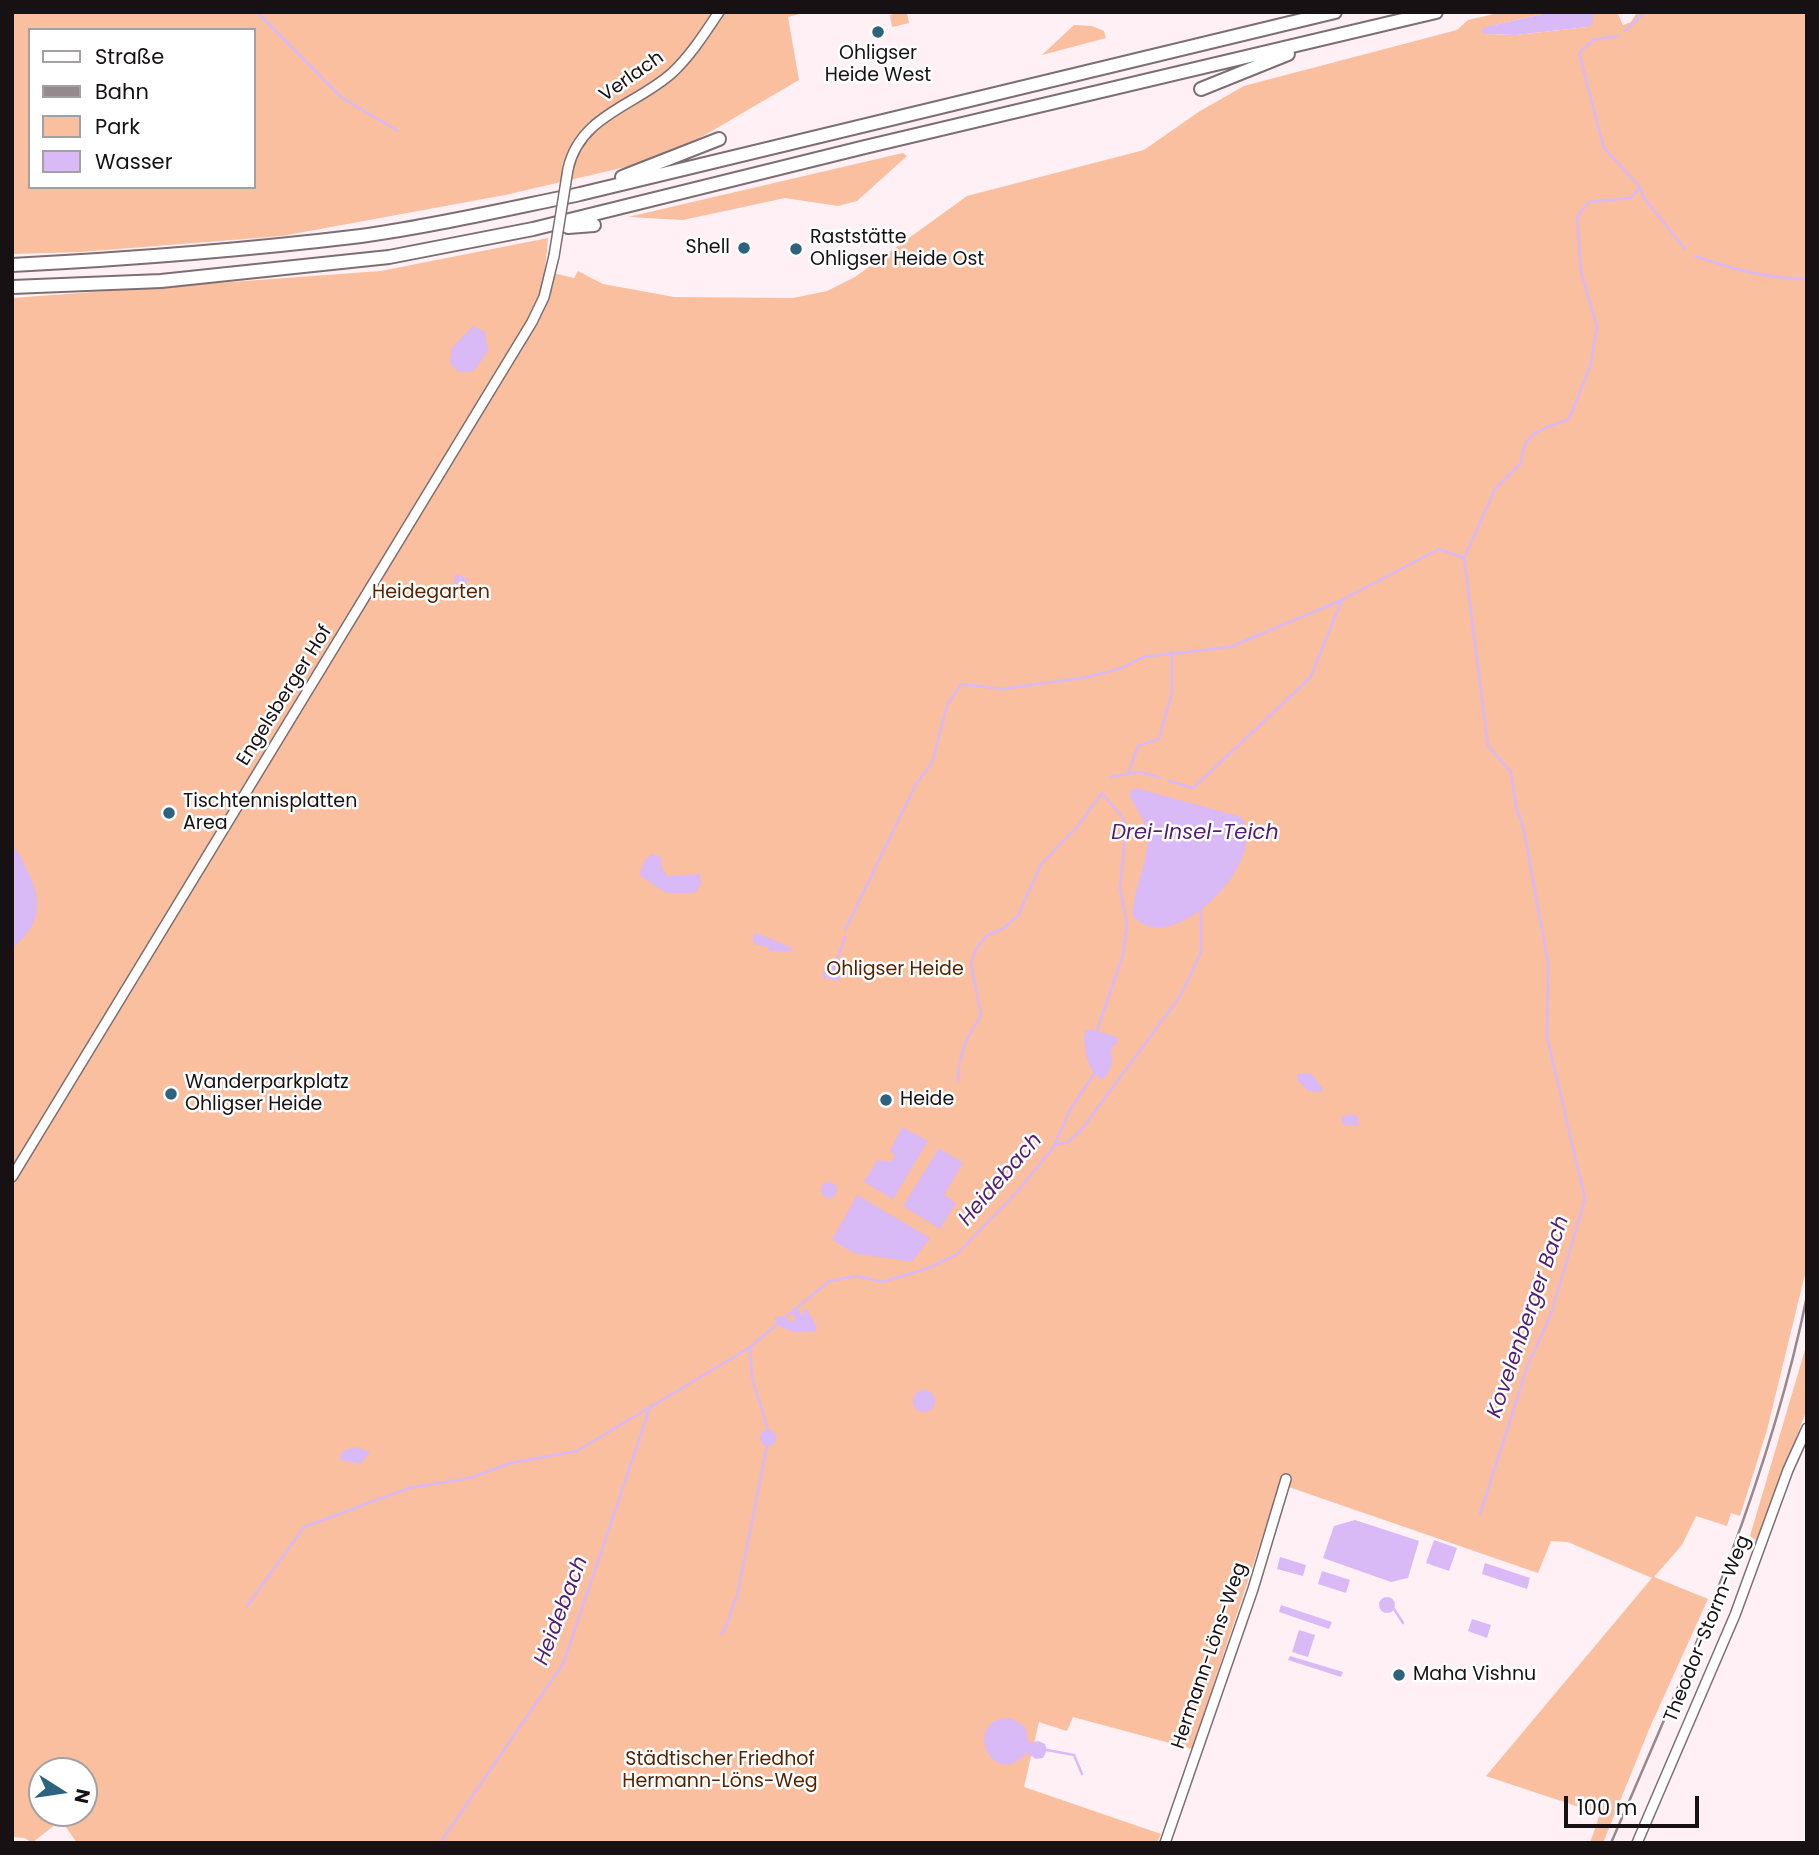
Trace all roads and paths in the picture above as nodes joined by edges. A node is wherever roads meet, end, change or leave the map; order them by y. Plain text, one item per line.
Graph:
1 (719, 12) edge
2 (1335, 12) edge
3 (1436, 12) edge
4 (1320, 40) junction
5 (1201, 89) dead end
6 (719, 138) dead end
7 (580, 194) junction
8 (594, 225) dead end
9 (533, 229) junction
10 (553, 259) joint
11 (12, 265) edge
12 (12, 287) edge
13 (12, 1178) edge
14 (1807, 1428) edge
15 (1286, 1479) dead end
16 (1165, 1843) edge
17 (1637, 1843) edge

1 - 10 street, Verlach, bridge
2 - 7 highway
3 - 4 highway
4 - 5 highway
4 - 9 highway
6 - 7 highway
7 - 11 highway
8 - 9 highway
9 - 12 highway
10 - 13 street, Engelsberger Hof
14 - 17 street, Theodor-Storm-Weg
15 - 16 street, Hermann-Löns-Weg

